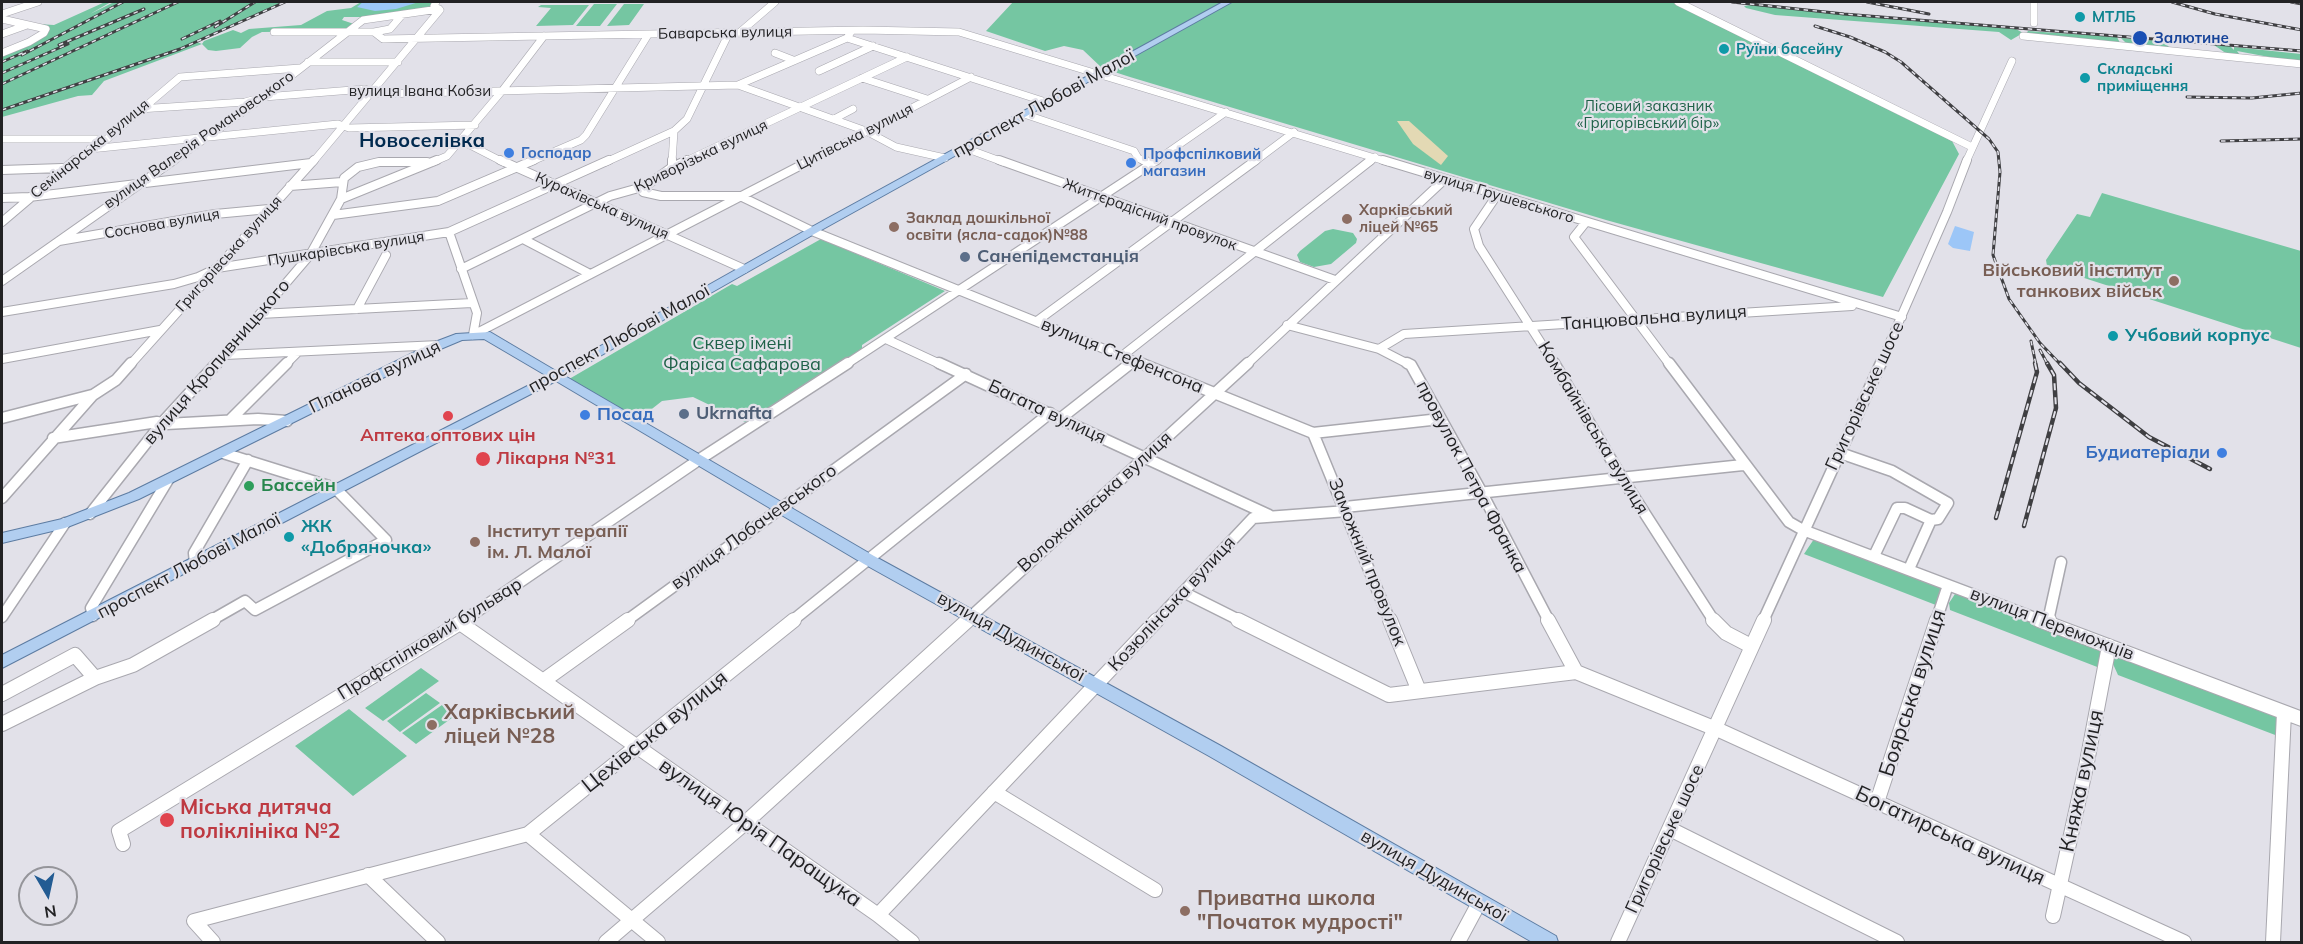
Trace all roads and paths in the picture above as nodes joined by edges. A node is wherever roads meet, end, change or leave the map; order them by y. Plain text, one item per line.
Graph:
1 (38, 2) edge
2 (436, 2) edge
3 (774, 2) edge
4 (1228, 2) edge
5 (1678, 2) edge
6 (2034, 2) edge
7 (439, 9) junction
8 (2, 14) edge
9 (402, 15) junction
10 (2, 19) edge
11 (2034, 23) dead end
12 (28, 25) junction
13 (851, 31) junction
14 (274, 32) dead end
15 (348, 32) junction
16 (374, 32) junction
17 (729, 33) junction
18 (739, 33) junction
19 (2, 34) edge
20 (648, 35) junction
21 (544, 36) junction
22 (2023, 36) dead end
23 (847, 38) junction
24 (418, 39) junction
25 (873, 46) junction
26 (2, 53) edge
27 (775, 53) dead end
28 (907, 57) junction
29 (793, 60) junction
30 (2012, 61) dead end
31 (308, 62) junction
32 (398, 62) junction
33 (2301, 64) edge
34 (300, 68) junction
35 (819, 71) dead end
36 (1098, 74) junction
37 (971, 77) junction
38 (862, 78) junction
39 (738, 85) junction
40 (702, 87) junction
41 (615, 89) junction
42 (502, 91) junction
43 (372, 92) junction
44 (264, 97) junction
45 (927, 99) junction
46 (1046, 102) junction
47 (801, 107) junction
48 (159, 108) junction
49 (139, 109) junction
50 (853, 109) dead end
51 (1226, 112) junction
52 (1024, 114) junction
53 (834, 119) junction
54 (127, 121) junction
55 (475, 125) junction
56 (345, 126) junction
57 (674, 131) junction
58 (866, 131) junction
59 (1294, 132) junction
60 (2, 139) edge
61 (107, 139) junction
62 (203, 139) junction
63 (462, 141) junction
64 (1972, 147) junction
65 (965, 148) junction
66 (90, 150) junction
67 (1375, 157) junction
68 (945, 158) junction
69 (435, 162) junction
70 (311, 163) junction
71 (1151, 163) junction
72 (672, 167) junction
73 (63, 168) junction
74 (517, 168) junction
75 (2, 170) edge
76 (1445, 179) junction
77 (342, 182) junction
78 (138, 184) junction
79 (554, 184) junction
80 (290, 186) junction
81 (646, 186) junction
82 (1497, 195) junction
83 (740, 196) junction
84 (29, 197) junction
85 (2, 198) edge
86 (1102, 198) junction
87 (341, 199) junction
88 (597, 203) junction
89 (269, 209) junction
90 (333, 215) junction
91 (2, 222) edge
92 (1586, 222) junction
93 (1172, 223) junction
94 (812, 231) junction
95 (448, 232) junction
96 (666, 234) junction
97 (523, 239) junction
98 (55, 242) junction
99 (1254, 252) junction
100 (310, 255) junction
101 (386, 255) dead end
102 (217, 268) junction
103 (462, 269) junction
104 (744, 269) junction
105 (590, 274) junction
106 (1335, 280) junction
107 (2, 281) edge
108 (960, 290) junction
109 (472, 303) junction
110 (1862, 305) junction
111 (357, 309) junction
112 (2, 312) edge
113 (260, 314) junction
114 (1902, 317) junction
115 (1634, 318) junction
116 (1037, 321) junction
117 (1287, 325) junction
118 (1532, 326) junction
119 (160, 330) junction
120 (473, 335) junction
121 (886, 339) junction
122 (439, 345) junction
123 (1379, 348) junction
124 (298, 352) junction
125 (225, 355) junction
126 (1122, 356) junction
127 (2, 359) edge
128 (1134, 361) junction
129 (966, 374) junction
130 (555, 377) junction
131 (93, 395) junction
132 (1214, 395) junction
133 (1056, 416) junction
134 (2, 418) edge
135 (1440, 419) junction
136 (230, 420) junction
137 (287, 421) junction
138 (162, 423) junction
139 (1313, 433) junction
140 (53, 438) junction
141 (224, 453) junction
142 (1840, 453) junction
143 (1143, 458) junction
144 (700, 459) junction
145 (248, 460) junction
146 (1743, 465) junction
147 (1622, 478) junction
148 (168, 480) junction
149 (335, 488) junction
150 (1482, 493) junction
151 (2, 498) edge
152 (783, 507) junction
153 (1346, 509) junction
154 (90, 514) junction
155 (1272, 517) junction
156 (1931, 520) junction
157 (65, 523) junction
158 (1803, 530) junction
159 (2, 538) edge
160 (1874, 556) junction
161 (869, 560) junction
162 (2061, 562) dead end
163 (195, 564) junction
164 (1909, 569) junction
165 (1948, 585) junction
166 (1183, 592) junction
167 (93, 616) junction
168 (971, 616) junction
169 (2, 617) edge
170 (460, 623) junction
171 (2048, 623) junction
172 (1751, 646) junction
173 (2109, 646) junction
174 (2, 662) edge
175 (1576, 672) junction
176 (95, 678) junction
177 (543, 681) junction
178 (1096, 684) junction
179 (1419, 692) junction
180 (2, 694) edge
181 (2284, 713) junction
182 (2301, 719) edge
183 (2, 724) edge
184 (1716, 729) junction
185 (638, 747) junction
186 (994, 792) junction
187 (1877, 802) junction
188 (744, 824) junction
189 (1670, 829) junction
190 (528, 834) junction
191 (123, 844) dead end
192 (368, 875) junction
193 (2059, 886) junction
194 (1155, 890) dead end
195 (1479, 903) junction
196 (878, 915) junction
197 (2053, 916) dead end
198 (631, 921) junction
199 (213, 942) edge
200 (438, 942) edge
201 (606, 942) edge
202 (658, 942) edge
203 (912, 942) edge
204 (1458, 942) edge
205 (1549, 942) edge
206 (1618, 942) edge
207 (1897, 942) edge
208 (2184, 942) edge
209 (2273, 942) edge

1 - 8 street
2 - 7 street
3 - 18 street
4 - 36 main road, проспект Любові Малої
5 - 64 street
6 - 11 street
7 - 9 street, вулиця Валерія Романовського
7 - 24 street, Григорівська вулиця
9 - 15 street, вулиця Валерія Романовського
9 - 16 street, вулиця Валерія Романовського
10 - 12 street
12 - 19 street
12 - 26 street
13 - 18 street, Баварська вулиця
13 - 23 street
13 - 36 street, Баварська вулиця
14 - 15 street, Баварська вулиця
15 - 16 street, Баварська вулиця
15 - 31 street, вулиця Валерія Романовського
16 - 24 street, Баварська вулиця
17 - 18 street, Баварська вулиця
17 - 20 street, Баварська вулиця
17 - 40 street
20 - 21 street, Баварська вулиця
20 - 41 street
21 - 24 street, Баварська вулиця
21 - 42 street
22 - 33 street
23 - 25 street
23 - 29 street
24 - 32 street, Григорівська вулиця
25 - 28 street
25 - 35 street
27 - 29 street
28 - 37 street
28 - 38 street, Криворізька вулиця
29 - 39 street
30 - 64 street, Григорівське шосе
31 - 32 street
31 - 34 street, вулиця Валерія Романовського
32 - 43 street, Григорівська вулиця
34 - 44 street, вулиця Валерія Романовського
34 - 49 street, Семінарська вулиця
36 - 46 main road, проспект Любові Малої
36 - 51 street, вулиця Грушевського
37 - 45 street, Цитівська вулиця
37 - 46 street
38 - 45 street
38 - 47 street, Криворізька вулиця
39 - 40 street, вулиця Івана Кобзи
39 - 47 street
40 - 41 street, вулиця Івана Кобзи
40 - 57 street
41 - 42 street, вулиця Івана Кобзи
41 - 74 street
42 - 43 street, вулиця Івана Кобзи
42 - 55 street
43 - 44 street, вулиця Івана Кобзи
43 - 56 street, Григорівська вулиця
44 - 48 street, вулиця Івана Кобзи
44 - 62 street, вулиця Валерія Романовського
45 - 58 street, Цитівська вулиця
46 - 52 main road, проспект Любові Малої
47 - 53 street
47 - 72 street, Криворізька вулиця
48 - 49 street, вулиця Івана Кобзи
48 - 54 street
49 - 54 street, Семінарська вулиця
50 - 53 street
51 - 59 street, вулиця Грушевського
51 - 71 street, Профспілковий бульвар
52 - 65 main road, проспект Любові Малої
52 - 71 street
53 - 58 street
54 - 61 street, Семінарська вулиця
55 - 56 street
55 - 63 street
56 - 62 street
56 - 70 street, Григорівська вулиця
57 - 72 street
57 - 79 street, Пушкарівська вулиця
58 - 68 street
58 - 83 street, Цитівська вулиця
59 - 67 street, вулиця Грушевського
59 - 93 street
60 - 61 street
61 - 66 street, Семінарська вулиця
62 - 66 street
62 - 78 street, вулиця Валерія Романовського
63 - 69 street
63 - 74 street, Курахівська вулиця
64 - 114 street, Григорівське шосе
65 - 68 main road, проспект Любові Малої
65 - 86 street, Життєрадісний провулок
66 - 73 street, Семінарська вулиця
67 - 76 street, вулиця Грушевського
67 - 99 street
68 - 94 main road, проспект Любові Малої
69 - 77 street
69 - 87 street
70 - 78 street
70 - 80 street, Григорівська вулиця
71 - 86 street, Профспілковий бульвар
72 - 81 street, Криворізька вулиця
73 - 75 street
73 - 84 street, Семінарська вулиця
74 - 79 street, Курахівська вулиця
74 - 90 street
76 - 82 street, вулиця Грушевського
76 - 106 street, Воложанівська вулиця
77 - 80 street
77 - 87 street
78 - 84 street
78 - 98 street, вулиця Валерія Романовського
79 - 88 street, Курахівська вулиця
79 - 95 street, Пушкарівська вулиця
80 - 89 street, Григорівська вулиця
81 - 83 street
81 - 88 street, Криворізька вулиця
82 - 92 street, вулиця Грушевського
82 - 118 street, Комбайнівська вулиця
83 - 94 street, вулиця Стефенсона
83 - 96 street, Планова вулиця
84 - 85 street
84 - 91 street, Семінарська вулиця
86 - 93 street, Життєрадісний провулок
86 - 108 street, Профспілковий бульвар
87 - 90 street, вулиця Кропивницького
88 - 96 street, Курахівська вулиця
88 - 97 street, Криворізька вулиця
89 - 98 street, Соснова вулиця
89 - 102 street, Григорівська вулиця
90 - 100 street, вулиця Кропивницького
92 - 110 street, вулиця Грушевського
92 - 115 street, вулиця Переможців
93 - 99 street, Життєрадісний провулок
93 - 116 street
94 - 104 main road, проспект Любові Малої
94 - 108 street, вулиця Стефенсона
95 - 100 street, Пушкарівська вулиця
95 - 103 street
96 - 104 street, Курахівська вулиця
96 - 105 street, Планова вулиця
97 - 103 street, Криворізька вулиця
97 - 105 street
98 - 107 street, вулиця Валерія Романовського
99 - 106 street, Життєрадісний провулок
99 - 126 street
100 - 102 street, Пушкарівська вулиця
100 - 113 street, вулиця Кропивницького
101 - 111 street
102 - 112 street, Пушкарівська вулиця
102 - 119 street, Григорівська вулиця
103 - 109 street
104 - 130 main road, проспект Любові Малої
105 - 120 street, Планова вулиця
106 - 117 street, Воложанівська вулиця
108 - 116 street, вулиця Стефенсона
108 - 121 street, Профспілковий бульвар
109 - 111 street
109 - 120 street
110 - 114 street, вулиця Грушевського
110 - 115 street, Танцювальна вулиця
111 - 113 street
113 - 125 street, вулиця Кропивницького
114 - 142 street, Григорівське шосе
115 - 118 street, Танцювальна вулиця
115 - 146 street, вулиця Переможців
116 - 126 street, вулиця Стефенсона
117 - 123 street, провулок Петра Франка
117 - 132 street, Воложанівська вулиця
118 - 123 street, Танцювальна вулиця
118 - 147 street, Комбайнівська вулиця
119 - 127 street
119 - 131 street, Григорівська вулиця
120 - 122 main road, Планова вулиця
120 - 130 main road, вулиця Дудинської
121 - 129 street, Багата вулиця
121 - 144 street, Профспілковий бульвар
122 - 124 street
122 - 137 main road, Планова вулиця
123 - 135 street, провулок Петра Франка
124 - 125 street
124 - 136 street
125 - 138 street, вулиця Кропивницького
126 - 128 street, вулиця Стефенсона
128 - 132 street, вулиця Стефенсона
128 - 133 street, Цехівська вулиця
129 - 133 street, Багата вулиця
129 - 152 street, вулиця Лобачевського
130 - 144 main road, вулиця Дудинської
130 - 149 main road, проспект Любові Малої
131 - 134 street
131 - 140 street, Григорівська вулиця
132 - 139 street, вулиця Стефенсона
132 - 143 street, Воложанівська вулиця
133 - 143 street, Багата вулиця
133 - 161 street, Цехівська вулиця
135 - 139 street, вулиця Стефенсона
135 - 150 street, провулок Петра Франка
136 - 137 street
136 - 138 street
137 - 141 main road, Планова вулиця
138 - 140 street
138 - 154 street, вулиця Кропивницького
139 - 153 street, Заможний провулок
140 - 151 street, Григорівська вулиця
141 - 145 street
141 - 148 main road, Планова вулиця
142 - 156 street
142 - 158 street, Григорівське шосе
143 - 155 street, Багата вулиця
143 - 168 street, Воложанівська вулиця
144 - 152 main road, вулиця Дудинської
144 - 170 street, Профспілковий бульвар
145 - 149 street
145 - 163 street
146 - 147 street, Козюлінська вулиця
146 - 158 street, вулиця Переможців
147 - 150 street, Козюлінська вулиця
147 - 172 street, Комбайнівська вулиця
148 - 154 main road, Планова вулиця
148 - 167 street
149 - 163 main road, проспект Любові Малої
149 - 176 street
150 - 153 street, Козюлінська вулиця
150 - 175 street, провулок Петра Франка
152 - 161 main road, вулиця Дудинської
152 - 177 street, вулиця Лобачевського
153 - 155 street, Козюлінська вулиця
153 - 179 street, Заможний провулок
154 - 157 main road, Планова вулиця
155 - 166 street, Козюлінська вулиця
156 - 160 street
156 - 164 street
157 - 159 main road, Планова вулиця
157 - 169 street
158 - 160 street, вулиця Переможців
158 - 172 street, Григорівське шосе
160 - 164 street, вулиця Переможців
161 - 168 main road, вулиця Дудинської
161 - 185 street, Цехівська вулиця
162 - 171 street
163 - 167 main road, проспект Любові Малої
164 - 165 street, вулиця Переможців
165 - 171 street, вулиця Переможців
165 - 187 street, Боярська вулиця
166 - 178 street, Козюлінська вулиця
166 - 179 street
167 - 174 main road, проспект Любові Малої
168 - 178 main road, вулиця Дудинської
168 - 188 street, Воложанівська вулиця
170 - 177 street, вулиця Юрія Паращука
170 - 191 street, Профспілковий бульвар
171 - 173 street, вулиця Переможців
172 - 184 street, Григорівське шосе
173 - 181 street, вулиця Переможців
173 - 193 street, Княжа вулиця
175 - 179 street
175 - 184 street, Богатирська вулиця
176 - 180 street
176 - 183 street
177 - 185 street, вулиця Юрія Паращука
178 - 186 street, Козюлінська вулиця
178 - 195 main road, вулиця Дудинської
181 - 182 street, вулиця Переможців
181 - 209 street
184 - 187 street, Богатирська вулиця
184 - 189 street, Григорівське шосе
185 - 188 street, вулиця Юрія Паращука
185 - 190 street, Цехівська вулиця
186 - 194 street
186 - 196 street, Козюлінська вулиця
187 - 193 street, Богатирська вулиця
188 - 196 street, вулиця Юрія Паращука
188 - 198 street, Воложанівська вулиця
189 - 206 street, Григорівське шосе
189 - 207 street
190 - 192 street, Цехівська вулиця
190 - 198 street
192 - 199 street, Цехівська вулиця
192 - 200 street
193 - 197 street, Княжа вулиця
193 - 208 street, Богатирська вулиця
195 - 204 street
195 - 205 main road, вулиця Дудинської
196 - 203 street, вулиця Юрія Паращука
198 - 201 street, Воложанівська вулиця
198 - 202 street

